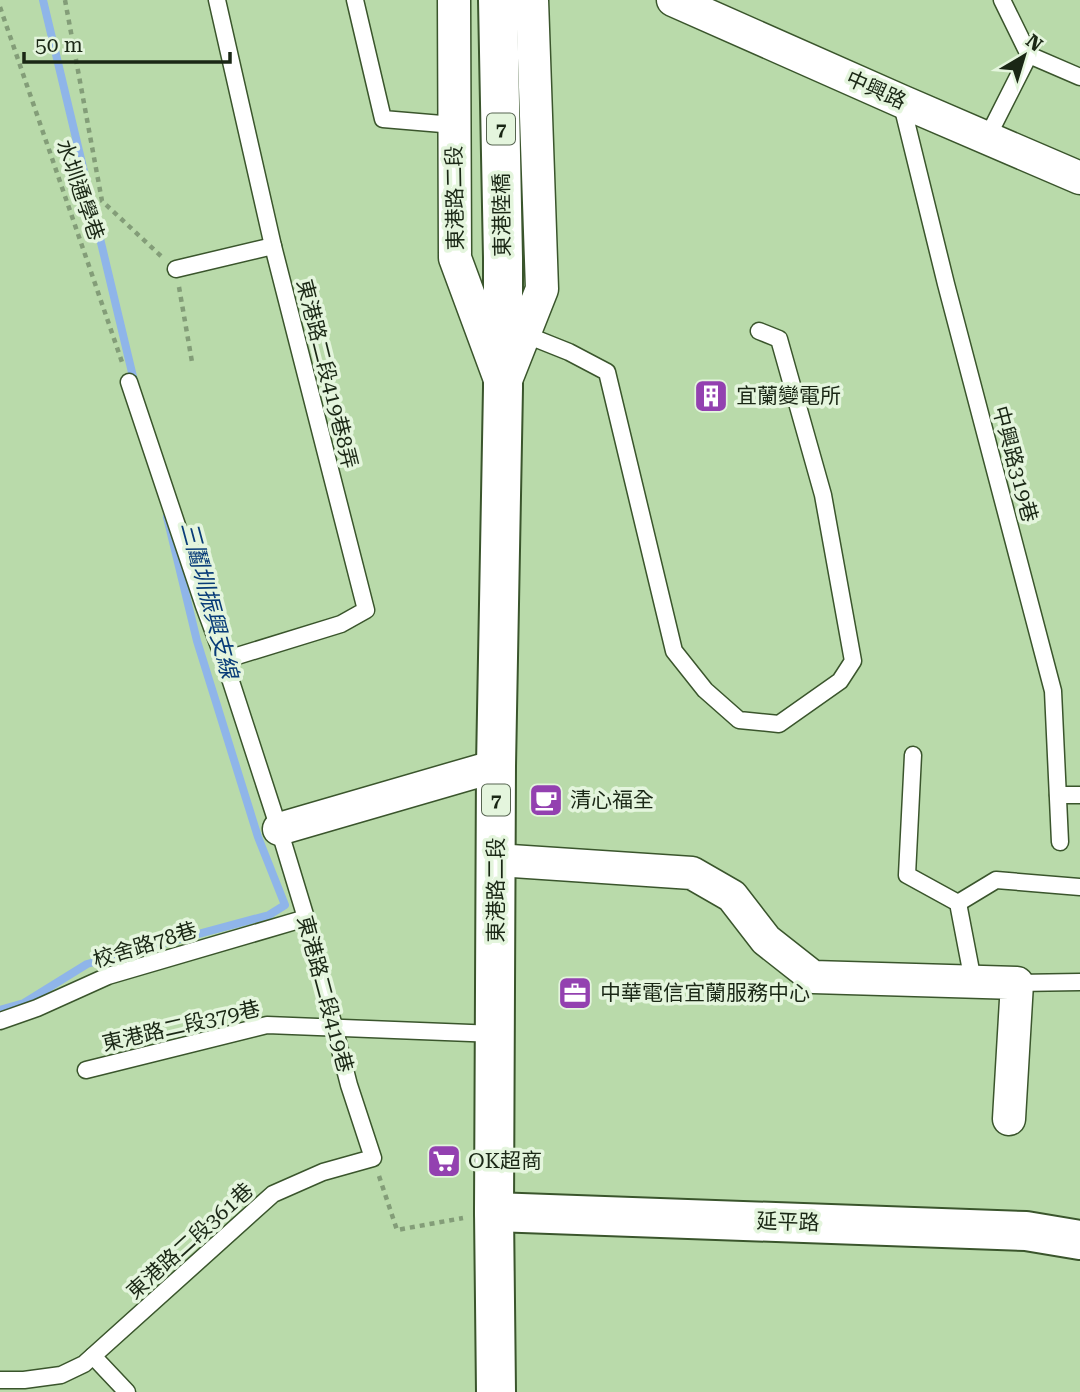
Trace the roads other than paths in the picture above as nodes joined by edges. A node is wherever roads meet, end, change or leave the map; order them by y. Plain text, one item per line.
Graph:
1 (217, 0) edge
2 (355, 0) edge
3 (454, 0) edge
4 (498, 0) edge
5 (532, 0) edge
6 (673, 0) edge
7 (1002, 0) edge
8 (1029, 55) junction
9 (1080, 77) edge
10 (901, 102) junction
11 (454, 125) junction
12 (987, 138) junction
13 (1079, 184) edge
14 (273, 246) junction
15 (176, 270) road end
16 (759, 331) dead end
17 (524, 334) junction
18 (129, 382) road end
19 (503, 388) junction
20 (224, 660) junction
21 (913, 755) dead end
22 (496, 766) junction
23 (1058, 795) junction
24 (1080, 795) edge
25 (279, 829) junction
26 (1060, 842) dead end
27 (496, 860) junction
28 (1080, 887) edge
29 (958, 903) junction
30 (306, 918) junction
31 (973, 981) junction
32 (1080, 982) edge
33 (1017, 983) junction
34 (0, 1021) edge
35 (334, 1027) junction
36 (496, 1034) junction
37 (86, 1070) dead end
38 (1009, 1119) dead end
39 (373, 1158) joint
40 (494, 1212) junction
41 (1080, 1240) edge
42 (93, 1356) junction
43 (0, 1380) edge
44 (127, 1392) edge
45 (496, 1392) edge

1 - 14 lane, 東港路二段419巷8弄
2 - 11 lane
3 - 11 street, 東港路二段
4 - 19 main road, 東港陸橋 / 7
5 - 17 street, 東港路二段
6 - 10 street, 中興路
7 - 8 lane
8 - 9 lane
8 - 12 lane
10 - 12 street, 中興路
10 - 23 lane, 中興路319巷
11 - 19 street, 東港路二段
12 - 13 street, 中興路
14 - 15 lane
14 - 20 lane, 東港路二段419巷8弄
16 - 17 lane
17 - 19 street, 東港路二段
18 - 20 lane, 東港路二段419巷
19 - 22 main road, 東港路二段 / 7
20 - 25 lane, 東港路二段419巷
21 - 29 lane
22 - 25 street
22 - 27 main road, 東港路二段 / 7
23 - 24 lane
23 - 26 lane, 中興路319巷
25 - 30 lane, 東港路二段419巷
27 - 31 street
27 - 36 main road, 東港路二段 / 7
28 - 29 lane
29 - 31 lane
30 - 34 lane, 校舍路78巷
30 - 35 lane, 東港路二段419巷
31 - 33 street
32 - 33 lane
33 - 38 street
35 - 36 lane, 東港路二段379巷
35 - 37 lane, 東港路二段379巷
35 - 39 lane, 東港路二段419巷
36 - 40 main road, 東港路二段 / 7
39 - 42 lane, 東港路二段361巷
40 - 41 main road, 延平路
40 - 45 main road, 東港路二段 / 7
42 - 43 lane, 東港路二段361巷
42 - 44 lane

